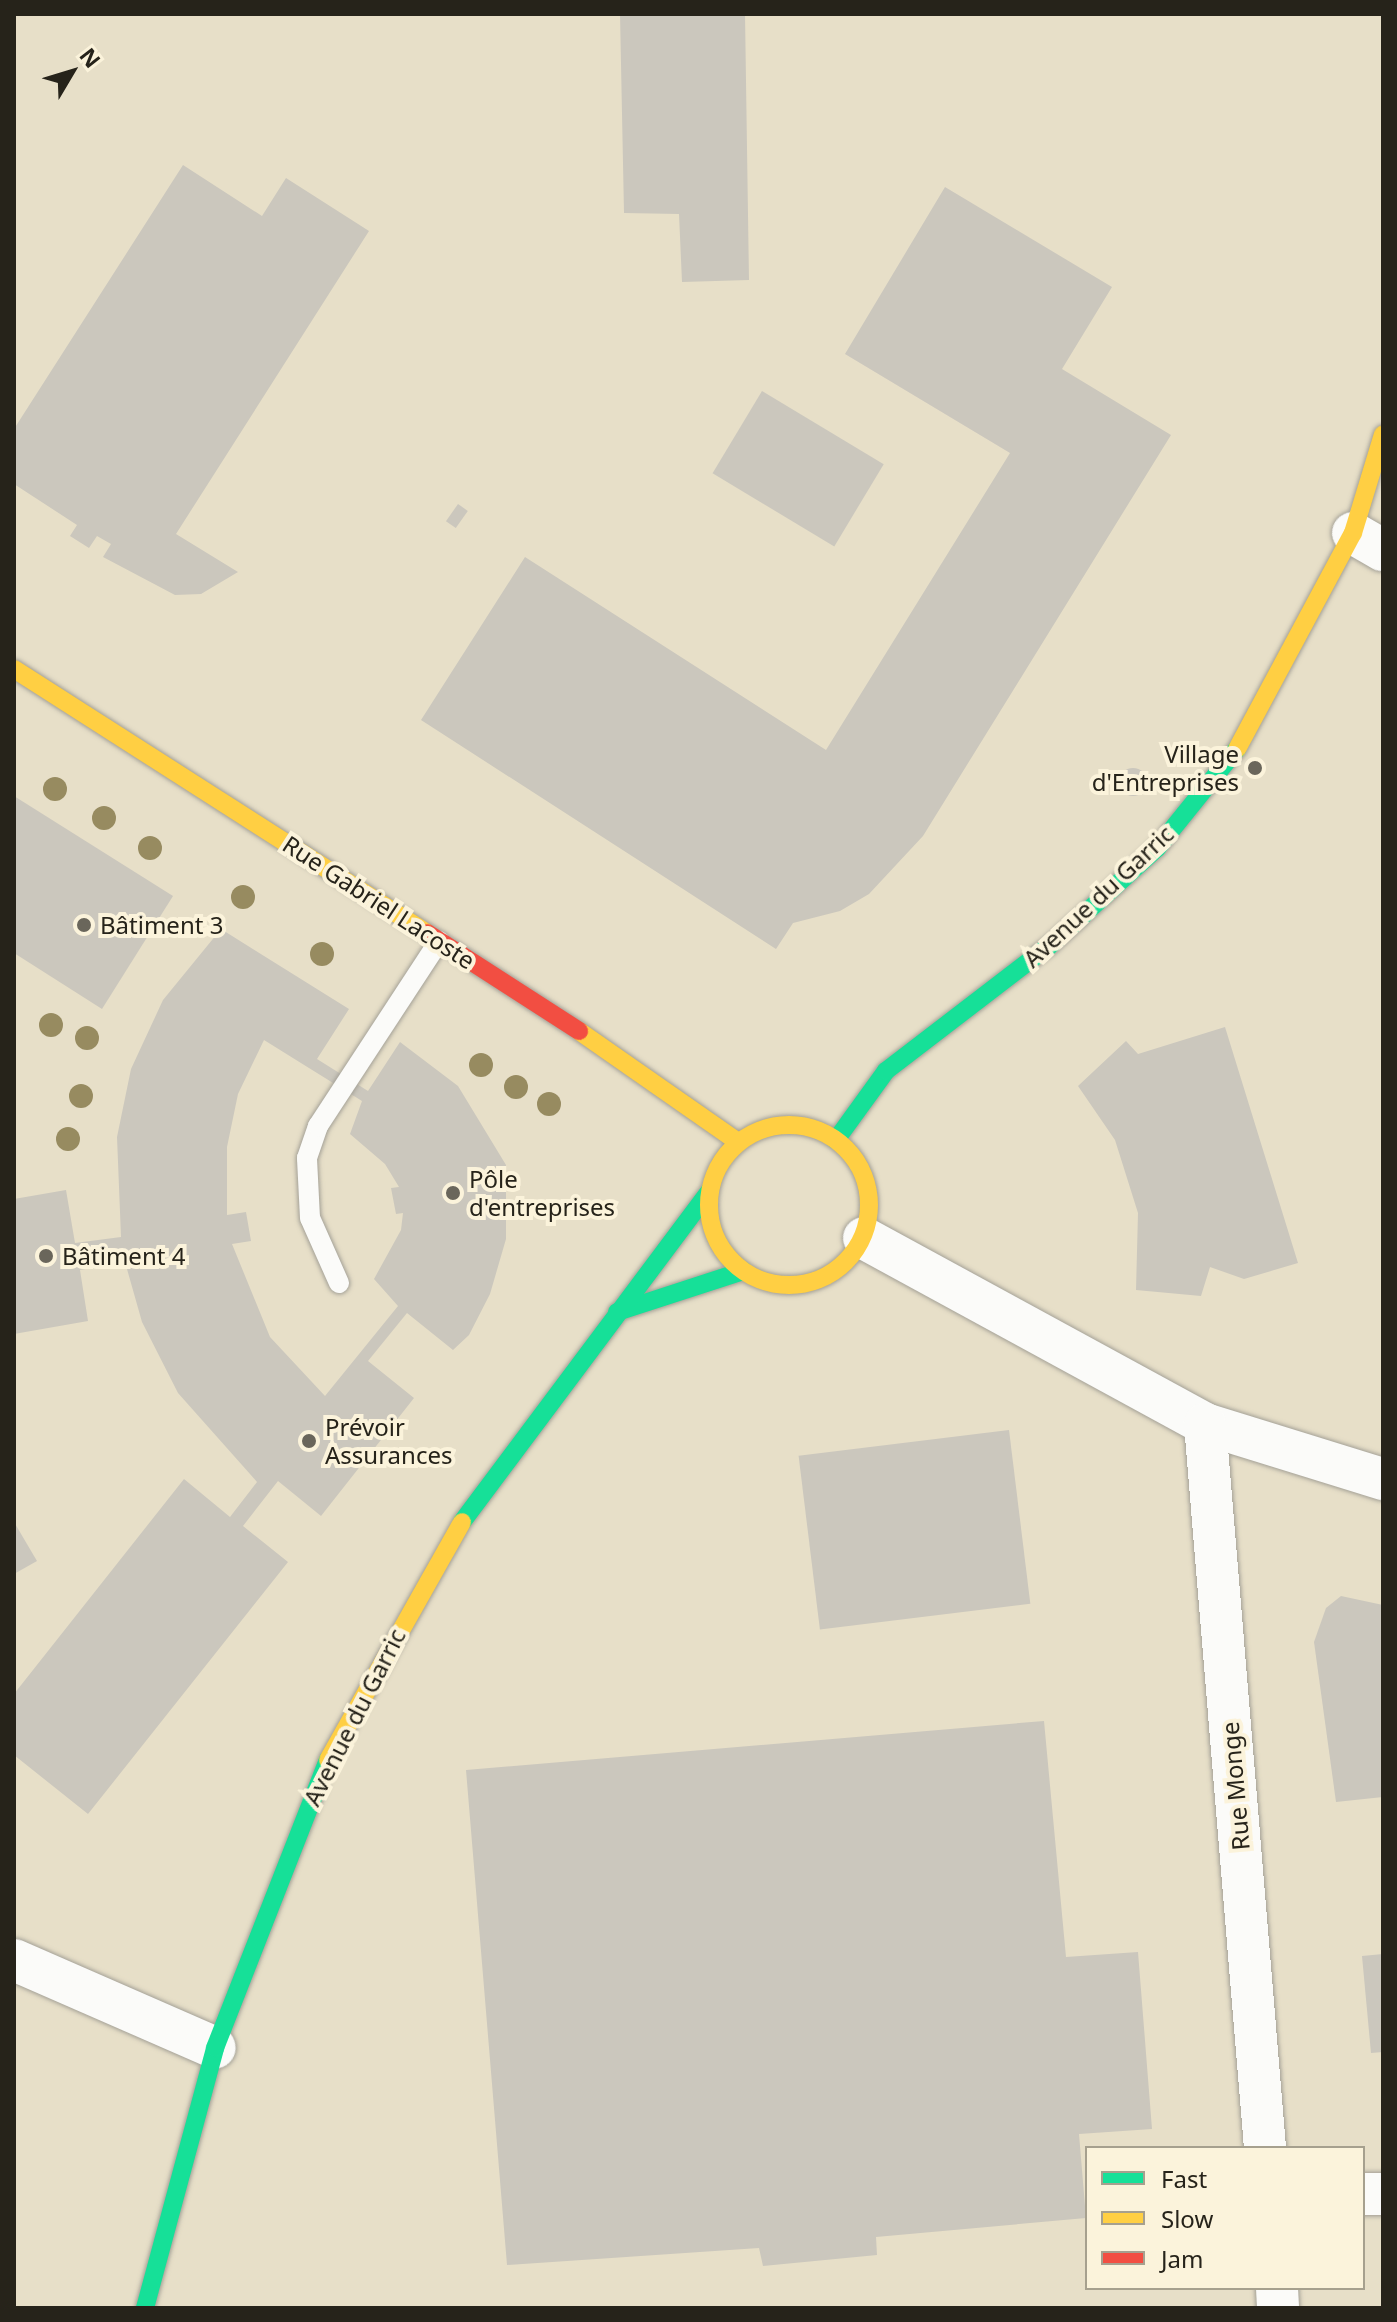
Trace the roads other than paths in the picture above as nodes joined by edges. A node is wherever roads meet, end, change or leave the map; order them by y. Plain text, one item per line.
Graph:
1 (1383, 434) edge
2 (1368, 541) edge
3 (14, 669) edge
4 (439, 941) junction
5 (836, 1140) junction
6 (738, 1142) junction
7 (710, 1190) junction
8 (864, 1238) junction
9 (743, 1271) junction
10 (339, 1283) dead end
11 (617, 1312) junction
12 (1205, 1424) junction
13 (1383, 1479) edge
14 (14, 1960) edge
15 (215, 2048) junction
16 (1265, 2146) edge
17 (145, 2308) edge

1 - 2 street, Avenue du Garric
2 - 5 street, Avenue du Garric
3 - 4 street, Rue Gabriel Lacoste
4 - 6 street, Rue Gabriel Lacoste
4 - 10 lane
5 - 6 street
5 - 8 street
6 - 7 street
7 - 9 street
7 - 11 street, Avenue du Garric
8 - 9 street
8 - 12 street
9 - 11 street
11 - 15 street, Avenue du Garric
12 - 13 street
12 - 16 street, Rue Monge
14 - 15 street
15 - 17 street, Avenue du Garric

